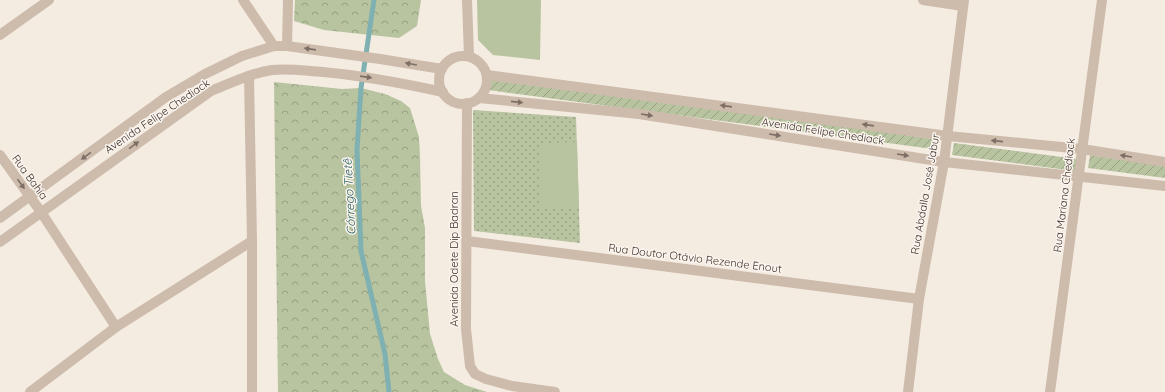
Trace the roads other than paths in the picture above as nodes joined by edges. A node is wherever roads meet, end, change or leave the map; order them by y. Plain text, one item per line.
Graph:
1 (49, 0) edge
2 (243, 0) edge
3 (288, 0) edge
4 (467, 0) edge
5 (923, 0) edge
6 (1102, 0) edge
7 (964, 3) edge
8 (0, 36) edge
9 (274, 46) junction
10 (287, 46) junction
11 (469, 56) junction
12 (442, 69) junction
13 (487, 75) junction
14 (248, 76) junction
15 (443, 92) junction
16 (478, 98) junction
17 (467, 103) junction
18 (948, 136) junction
19 (1082, 150) junction
20 (0, 155) edge
21 (944, 162) junction
22 (1165, 162) edge
23 (1079, 176) junction
24 (1165, 186) edge
25 (30, 197) junction
26 (41, 212) junction
27 (0, 218) edge
28 (252, 241) junction
29 (467, 241) junction
30 (0, 242) edge
31 (919, 299) junction
32 (116, 327) junction
33 (30, 392) edge
34 (252, 392) edge
35 (555, 392) edge
36 (908, 392) edge
37 (1050, 392) edge

1 - 8 street
2 - 9 street
3 - 10 street
4 - 11 street
5 - 7 street
6 - 19 street, Rua Mariana Chediack
7 - 18 street, Rua Abdalla José Jabur
9 - 10 street, Avenida Felipe Chediack
9 -> 25 street, Avenida Felipe Chediack
12 -> 10 street, Avenida Felipe Chediack
11 - 12 street
11 - 13 street
12 - 15 street
13 - 16 street
18 -> 13 street, Avenida Felipe Chediack
14 -> 15 street, Avenida Felipe Chediack
26 -> 14 street, Avenida Felipe Chediack
14 - 28 street
15 - 17 street
16 - 17 street
16 -> 21 street, Avenida Felipe Chediack
17 - 29 street, Avenida Odete Dip Badran
19 -> 18 street, Avenida Felipe Chediack
18 - 21 street, Rua Abdalla José Jabur
22 -> 19 street, Avenida Felipe Chediack
19 - 23 street, Rua Mariana Chediack
20 -> 25 street, Rua Bahia
21 - 23 street, Avenida Felipe Chediack
21 - 31 street, Rua Abdalla José Jabur
23 - 24 street, Avenida Felipe Chediack
23 - 37 street, Rua Mariana Chediack
25 - 26 street, Rua Bahia
25 - 27 street, Avenida Felipe Chediack
26 - 30 street, Avenida Felipe Chediack
26 - 32 street, Rua Bahia
28 - 32 street
28 - 34 street
29 - 31 street, Rua Doutor Otávio Rezende Enout
29 - 35 street, Avenida Odete Dip Badran
31 - 36 street, Rua Abdalla José Jabur
32 - 33 street

